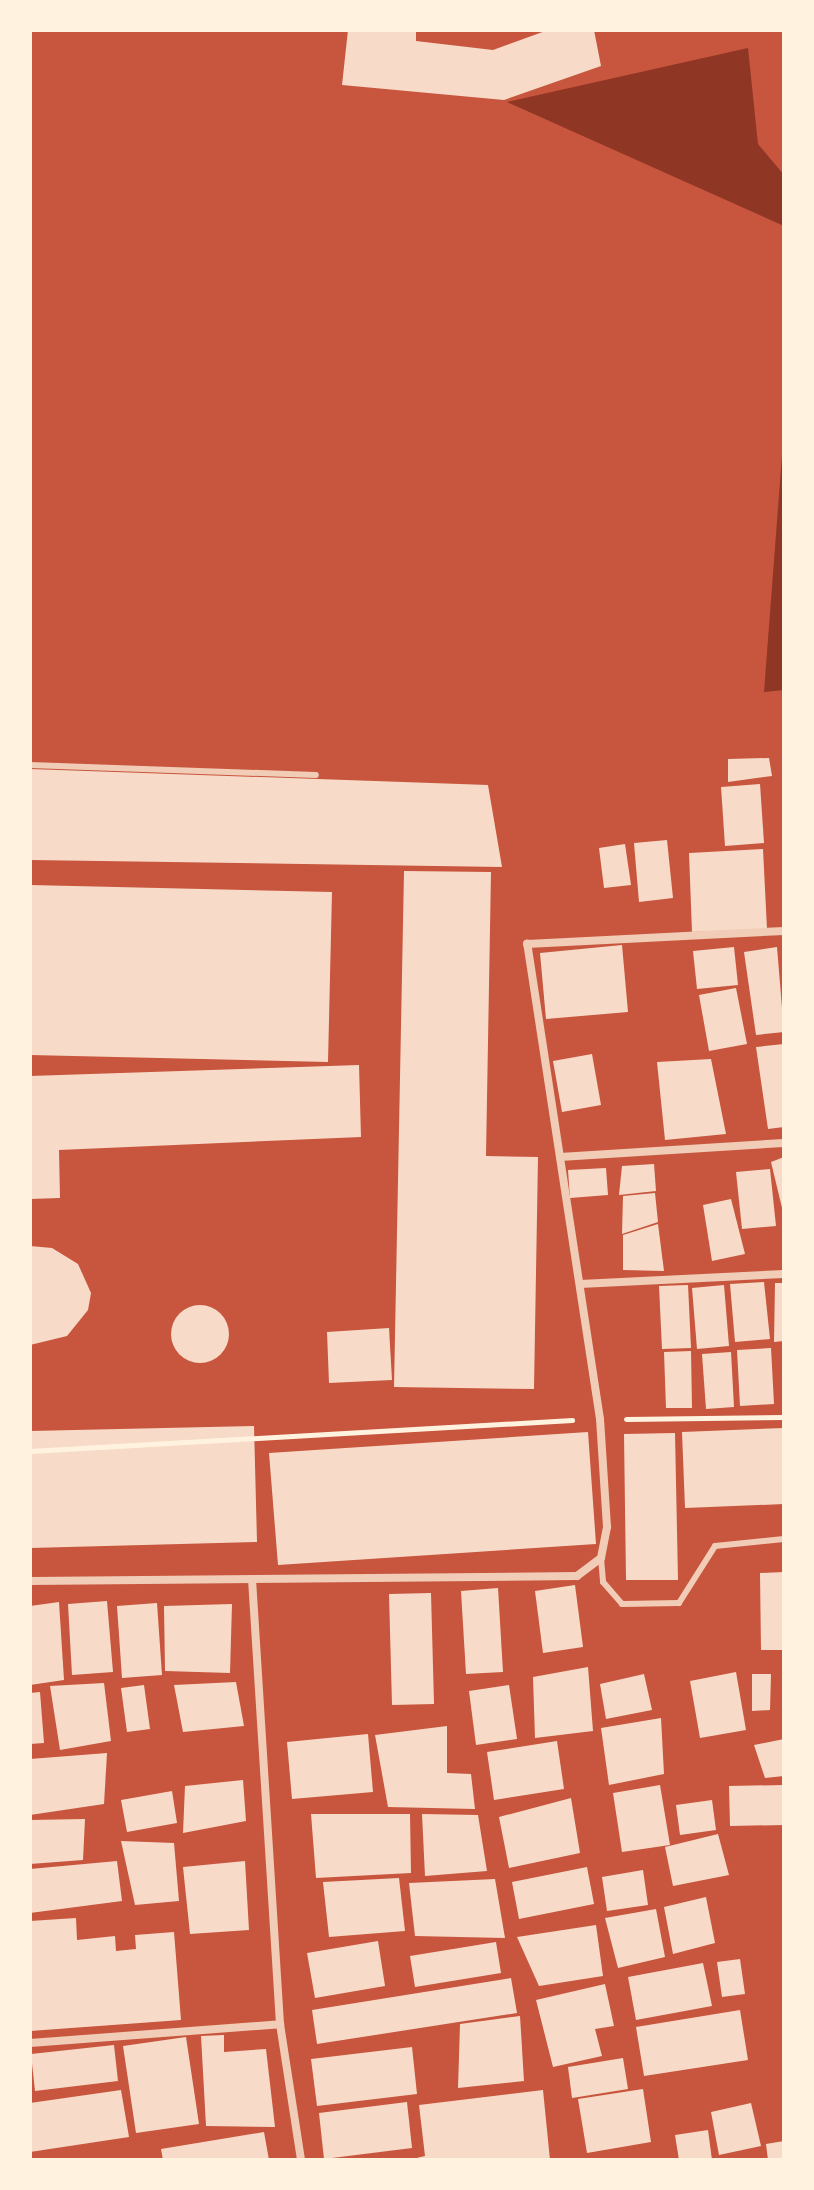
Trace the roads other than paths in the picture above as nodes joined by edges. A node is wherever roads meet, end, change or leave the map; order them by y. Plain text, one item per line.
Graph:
1 (30, 765) edge
2 (316, 775) dead end
3 (784, 931) edge
4 (784, 1143) edge
5 (560, 1157) junction
6 (784, 1274) edge
7 (580, 1284) junction
8 (784, 1539) edge
9 (601, 1558) junction
10 (252, 1579) junction
11 (30, 1581) edge
12 (280, 2024) junction
13 (30, 2043) edge
14 (301, 2160) edge

1 - 2 lane
3 - 5 street
4 - 5 street
5 - 7 street
6 - 7 street
7 - 9 street
8 - 9 lane
9 - 10 street
10 - 11 street
10 - 12 street
12 - 13 street
12 - 14 street

